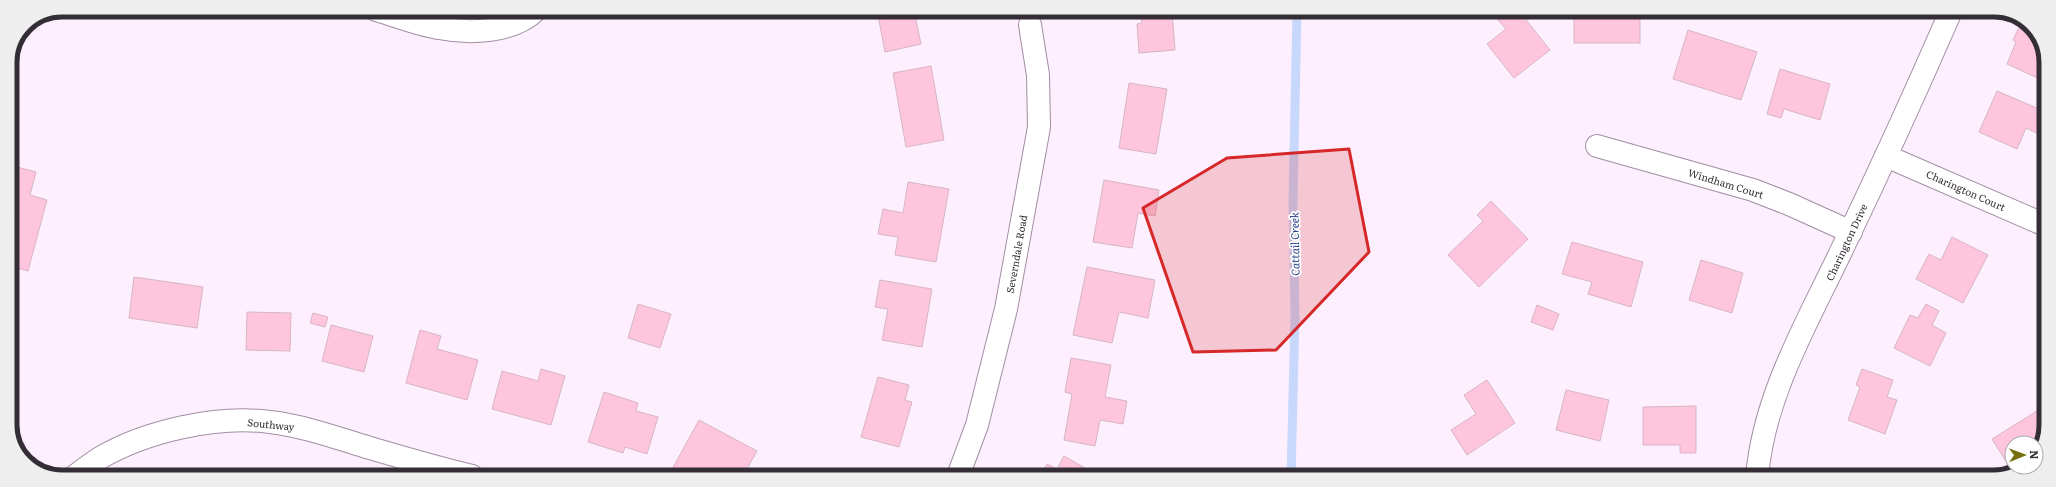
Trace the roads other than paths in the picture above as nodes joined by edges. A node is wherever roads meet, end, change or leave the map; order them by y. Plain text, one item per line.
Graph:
1 (400, 17) edge
2 (528, 17) edge
3 (1948, 17) edge
4 (1030, 25) dead end
5 (1597, 146) dead end
6 (1886, 156) junction
7 (2039, 222) edge
8 (1851, 232) junction
9 (83, 470) edge
10 (447, 470) edge
11 (960, 470) edge
12 (1758, 470) edge

1 - 2 street
3 - 6 street, Charington Drive
4 - 11 street, Severndale Road
5 - 8 street, Windham Court
6 - 7 street, Charington Court
6 - 8 street, Charington Drive
8 - 12 street, Charington Drive
9 - 10 street, Southway

